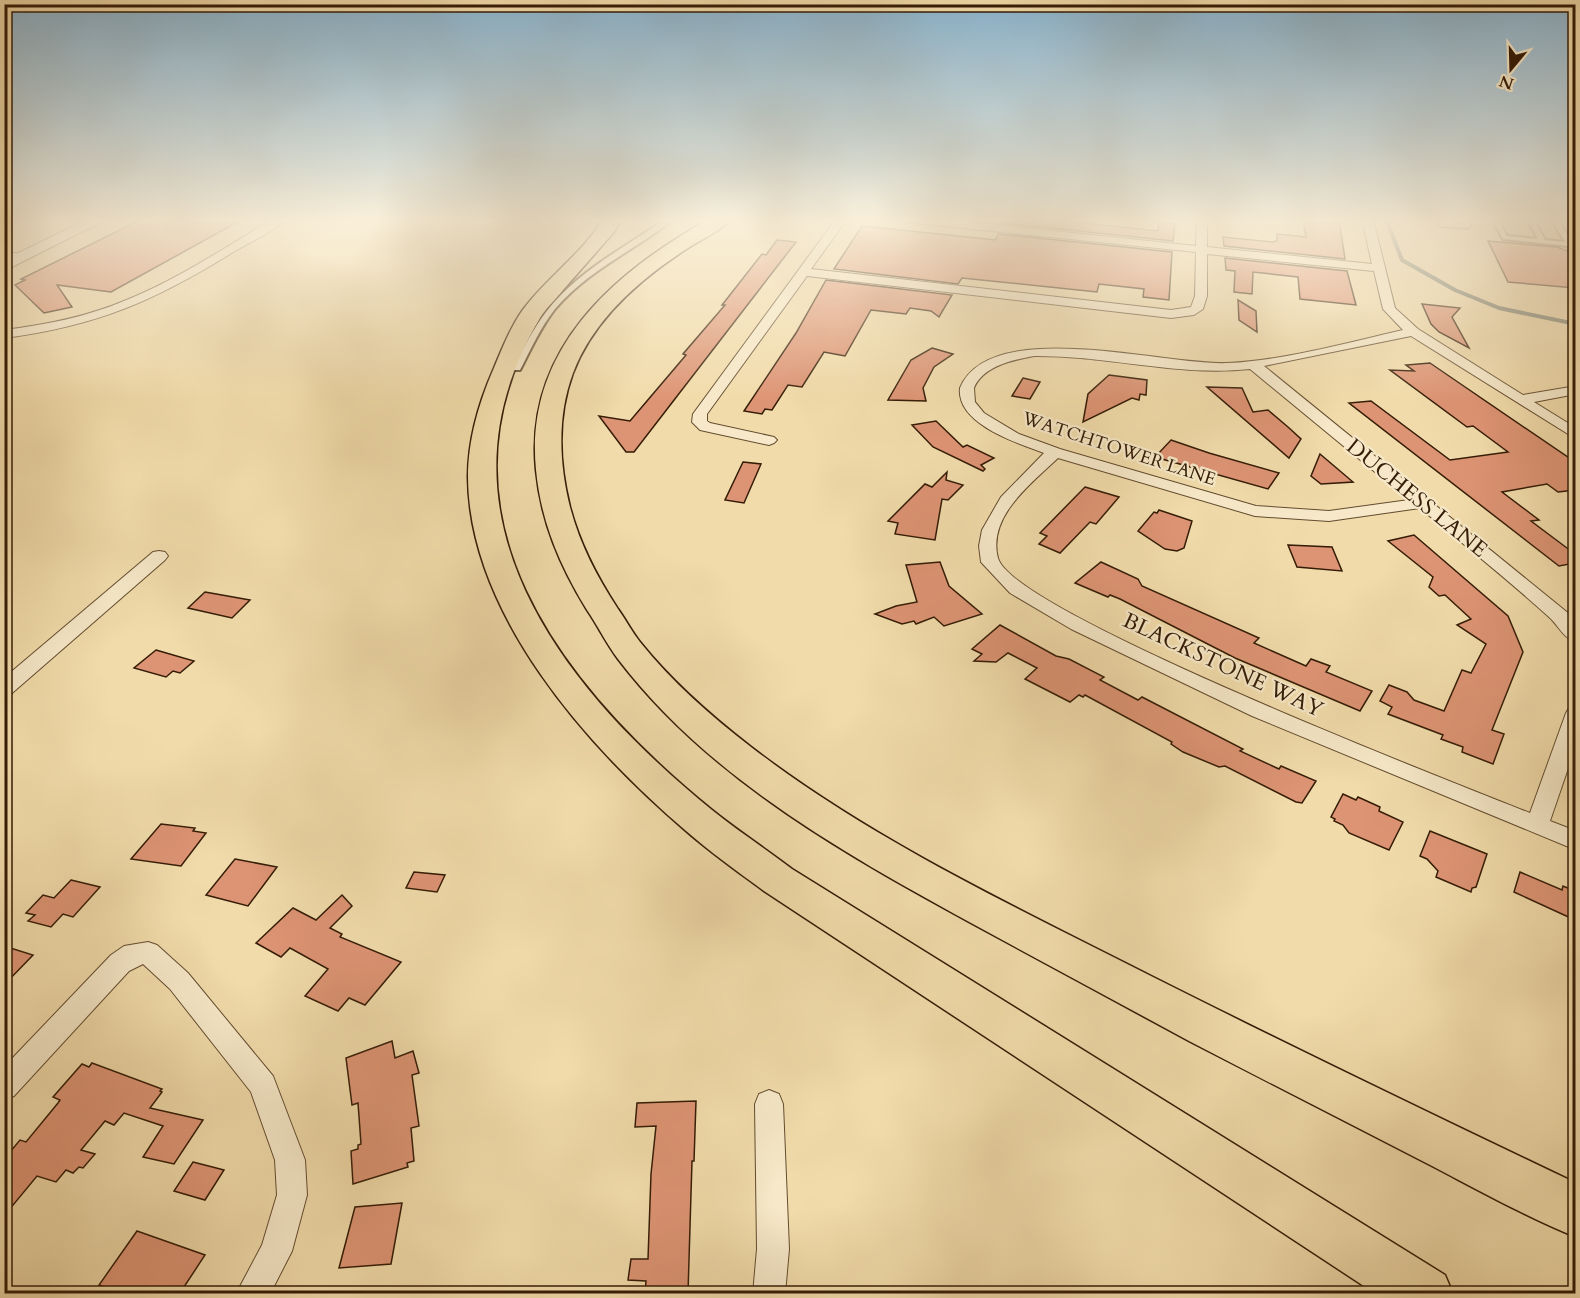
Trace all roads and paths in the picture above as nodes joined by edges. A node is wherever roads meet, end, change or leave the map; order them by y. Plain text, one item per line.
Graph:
1 (175, 280) edge
2 (561, 280) edge
3 (583, 280) edge
4 (629, 280) edge
5 (798, 280) edge
6 (872, 280) edge
7 (1201, 280) edge
8 (1383, 280) edge
9 (1413, 332) junction
10 (4, 334) edge
11 (1253, 363) junction
12 (511, 380) dead end
13 (506, 390) dead end
14 (1575, 390) edge
15 (1521, 400) junction
16 (486, 431) junction
17 (1575, 435) edge
18 (769, 440) dead end
19 (1055, 452) junction
20 (1422, 502) junction
21 (159, 556) dead end
22 (1575, 636) edge
23 (4, 689) edge
24 (1575, 713) edge
25 (1537, 825) junction
26 (1575, 842) edge
27 (4, 1087) edge
28 (769, 1104) dead end
29 (1575, 1211) edge
30 (252, 1293) edge
31 (769, 1293) edge
32 (1426, 1293) edge

1 - 10 street
2 - 16 highway
3 - 12 lane
4 - 29 highway
5 - 18 street
6 - 7 street
8 - 9 street
9 - 11 street, WATCHTOWER LANE
9 - 15 street
11 - 19 street, WATCHTOWER LANE
11 - 20 street, DUCHESS LANE
13 - 16 lane
14 - 15 street
15 - 17 street
16 - 32 highway
19 - 20 street, WATCHTOWER LANE
19 - 25 street, BLACKSTONE WAY
20 - 22 street, DUCHESS LANE
21 - 23 street
24 - 25 street
25 - 26 street, BLACKSTONE WAY
27 - 30 street
28 - 31 street

